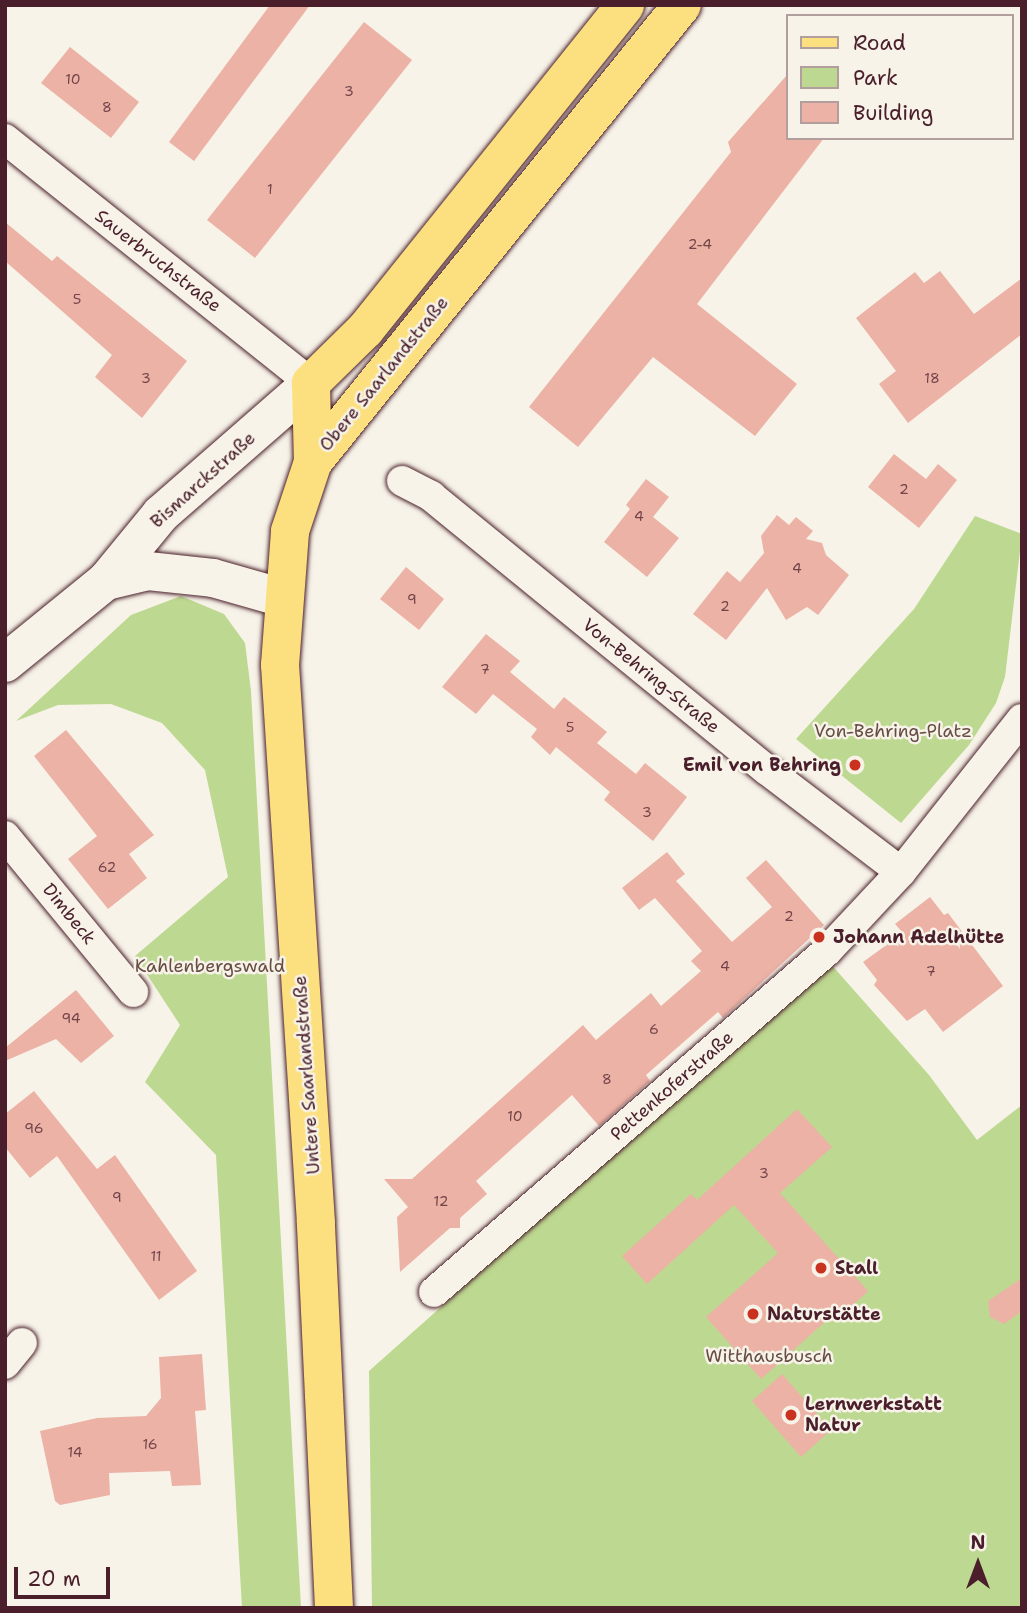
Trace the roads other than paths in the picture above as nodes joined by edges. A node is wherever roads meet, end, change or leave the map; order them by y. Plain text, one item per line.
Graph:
1 (625, 5) edge
2 (682, 5) edge
3 (5, 139) edge
4 (311, 383) junction
5 (313, 462) junction
6 (402, 481) dead end
7 (106, 581) junction
8 (284, 598) junction
9 (5, 663) edge
10 (1022, 719) edge
11 (5, 836) edge
12 (901, 872) junction
13 (133, 992) dead end
14 (434, 1292) dead end
15 (334, 1608) edge

1 - 4 main road
2 - 5 main road, Obere Saarlandstraße
3 - 4 street, Sauerbruchstraße
4 - 5 main road, Obere Saarlandstraße
4 - 7 main road, Bismarckstraße
5 - 8 main road, Untere Saarlandstraße
6 - 12 street, Von-Behring-Straße
7 - 8 main road
7 - 9 main road, Bismarckstraße
8 - 15 main road, Untere Saarlandstraße
10 - 12 street
11 - 13 street, Dimbeck
12 - 14 street, Pettenkoferstraße

